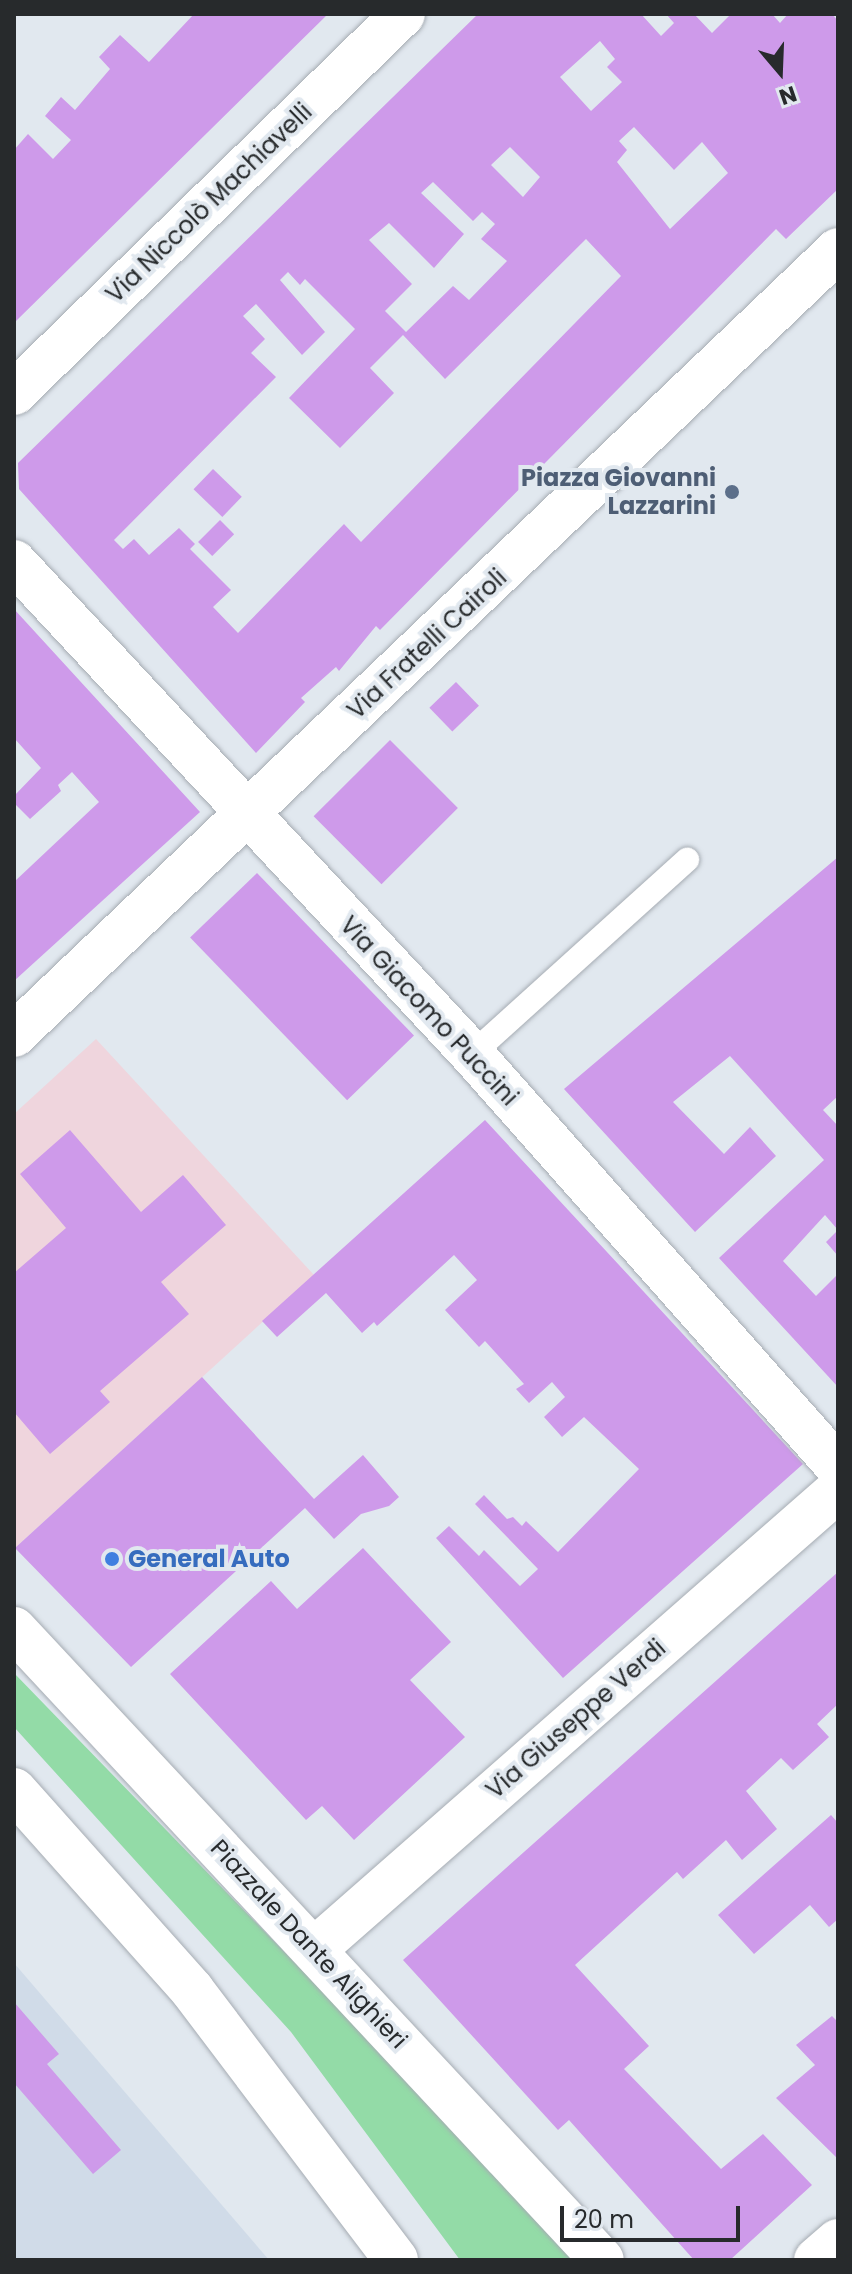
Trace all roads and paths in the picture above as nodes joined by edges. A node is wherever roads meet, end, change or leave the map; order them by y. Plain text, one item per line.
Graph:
1 (403, 14) edge
2 (838, 250) edge
3 (14, 393) edge
4 (14, 562) edge
5 (246, 817) junction
6 (687, 860) dead end
7 (14, 1035) edge
8 (472, 1054) junction
9 (838, 1467) edge
10 (838, 1490) edge
11 (14, 1629) edge
12 (14, 1790) edge
13 (315, 1949) junction
14 (838, 2241) edge
15 (396, 2260) edge
16 (602, 2260) edge
17 (816, 2260) edge

1 - 3 street, Via Niccolò Machiavelli
2 - 5 street, Via Fratelli Cairoli
4 - 5 street, Via Giacomo Puccini
5 - 7 street, Via Fratelli Cairoli
5 - 8 street, Via Giacomo Puccini
6 - 8 lane
8 - 9 street, Via Giacomo Puccini
10 - 13 street, Via Giuseppe Verdi
11 - 13 street, Piazzale Dante Alighieri
12 - 15 street
13 - 16 street, Piazzale Dante Alighieri
14 - 17 street

